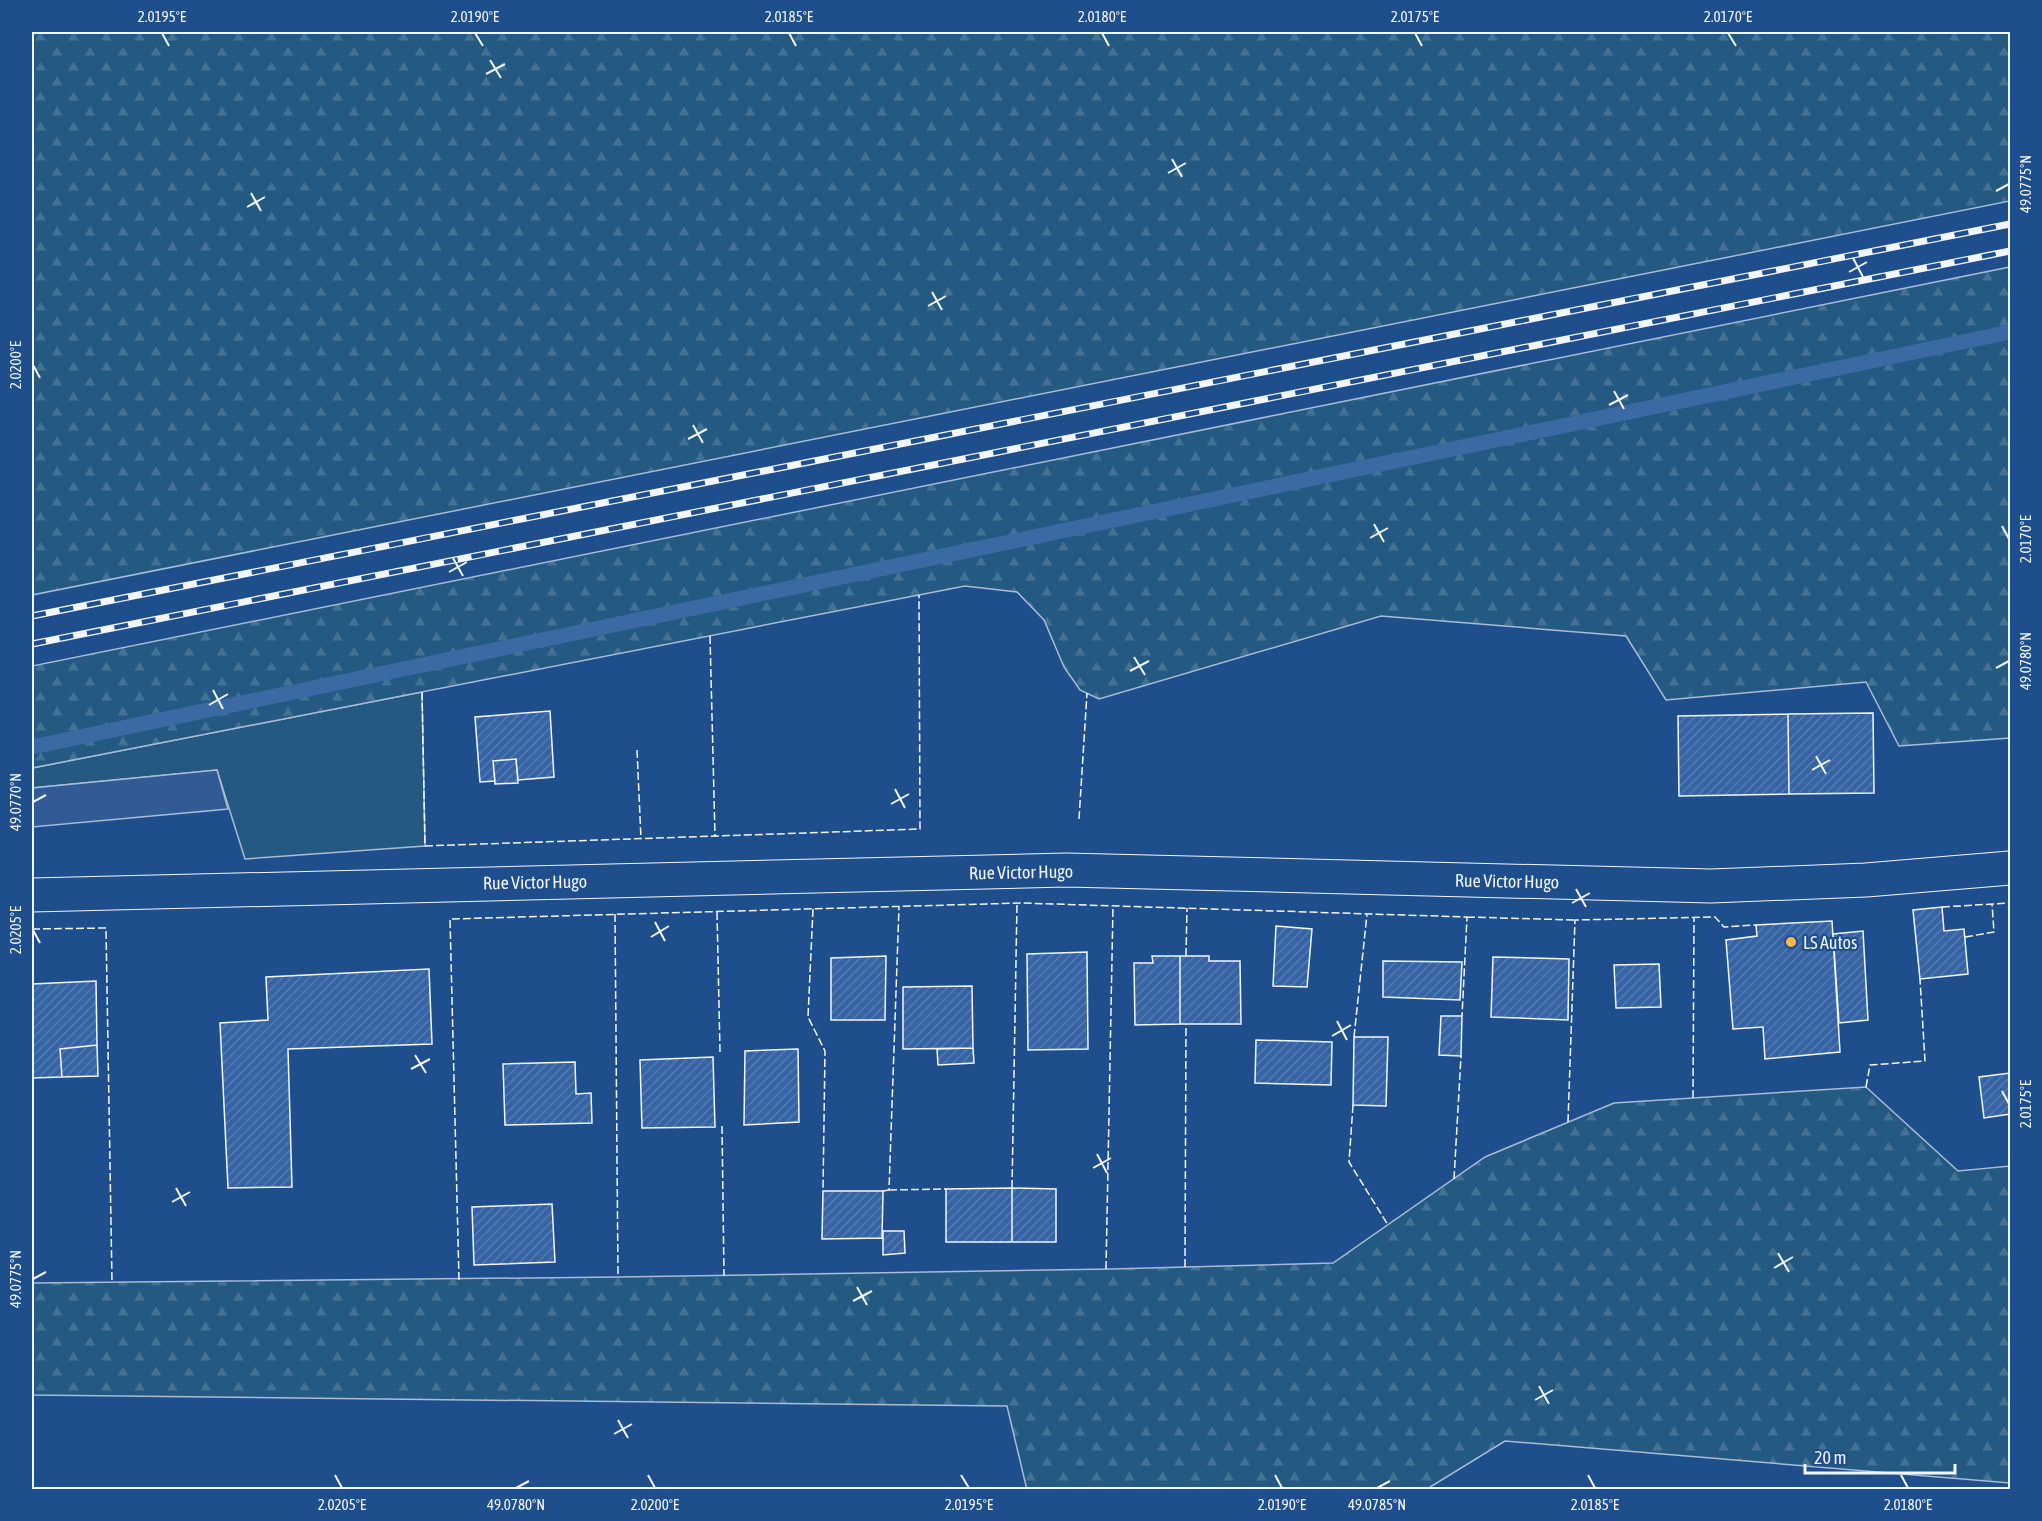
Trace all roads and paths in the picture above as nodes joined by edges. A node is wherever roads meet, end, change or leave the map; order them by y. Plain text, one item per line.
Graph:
1 (2010, 868) edge
2 (32, 895) edge

1 - 2 main road, Rue Victor Hugo

